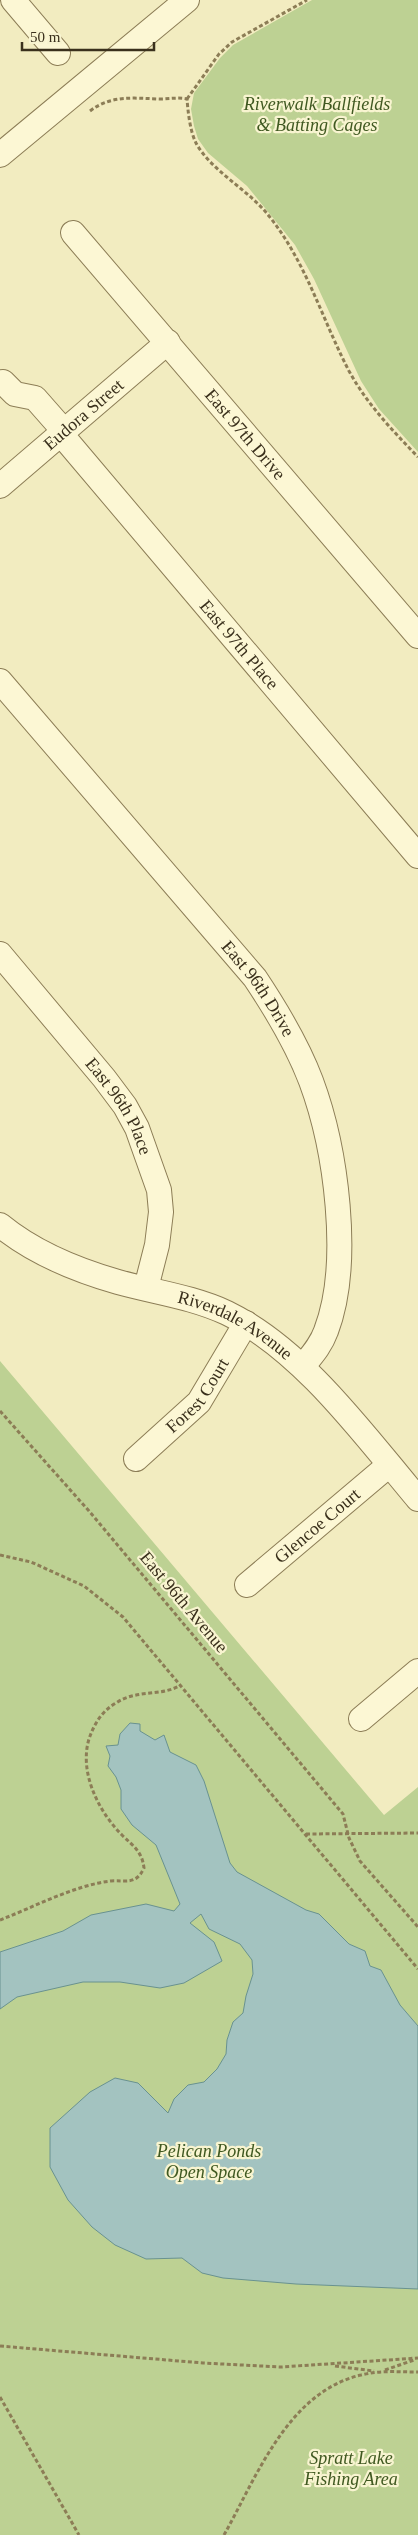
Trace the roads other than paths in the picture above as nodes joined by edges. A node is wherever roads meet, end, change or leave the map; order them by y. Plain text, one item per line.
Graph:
1 (13, 0) edge
2 (187, 0) edge
3 (58, 53) dead end
4 (0, 155) edge
5 (73, 233) dead end
6 (168, 342) junction
7 (3, 382) dead end
8 (63, 433) junction
9 (0, 486) edge
10 (418, 636) edge
11 (0, 680) edge
12 (418, 856) edge
13 (0, 954) edge
14 (0, 1225) edge
15 (146, 1288) junction
16 (246, 1323) junction
17 (303, 1366) junction
18 (136, 1459) dead end
19 (389, 1464) junction
20 (418, 1499) edge
21 (247, 1585) dead end
22 (418, 1671) edge
23 (362, 1719) dead end

1 - 3 street
2 - 4 street
5 - 6 street, East 97th Drive
6 - 8 street, Eudora Street
6 - 10 street, East 97th Drive
7 - 8 street, East 97th Place
8 - 9 street, Eudora Street
8 - 12 street, East 97th Place
11 - 17 street, East 96th Drive
13 - 15 street, East 96th Place
14 - 15 street, Riverdale Avenue
15 - 16 street, Riverdale Avenue
16 - 17 street, Riverdale Avenue
16 - 18 street, Forest Court
17 - 19 street, Riverdale Avenue
19 - 20 street, Riverdale Avenue
19 - 21 street, Glencoe Court
22 - 23 street

